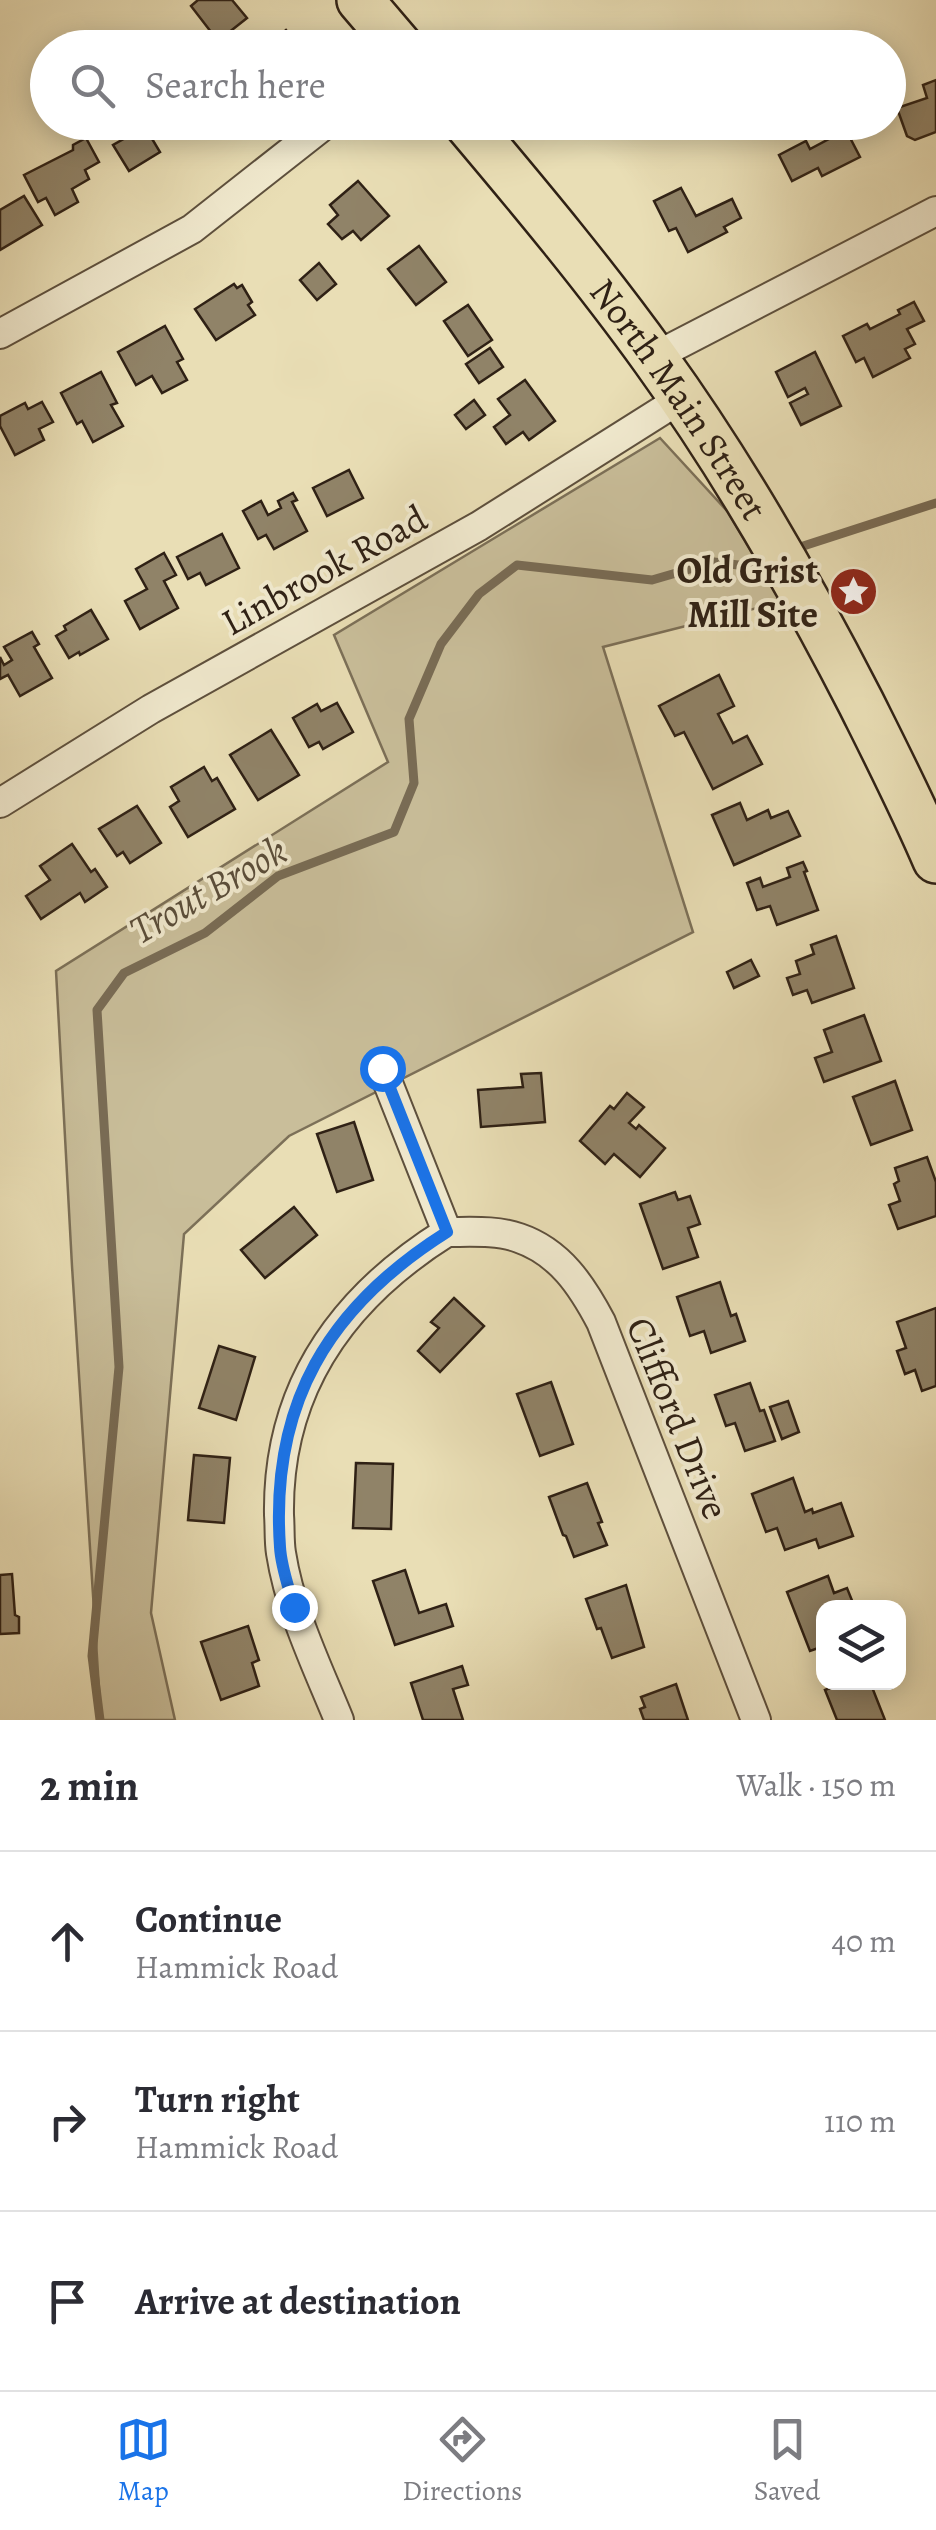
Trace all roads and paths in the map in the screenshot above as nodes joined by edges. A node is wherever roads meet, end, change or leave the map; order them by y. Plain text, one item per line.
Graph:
1 (360, 0) edge
2 (386, 30) edge
3 (305, 140) edge
4 (481, 140) edge
5 (936, 212) edge
6 (0, 334) edge
7 (654, 358) junction
8 (682, 398) junction
9 (0, 803) edge
10 (936, 860) edge
11 (382, 1068) dead end
12 (447, 1232) junction
13 (338, 1720) edge
14 (756, 1720) edge

1 - 2 main road
3 - 6 street
4 - 7 main road, North Main Street
5 - 7 street
7 - 8 main road, North Main Street
8 - 9 street, Linbrook Road
8 - 10 main road, North Main Street
11 - 12 street
12 - 13 street
12 - 14 street, Clifford Drive

